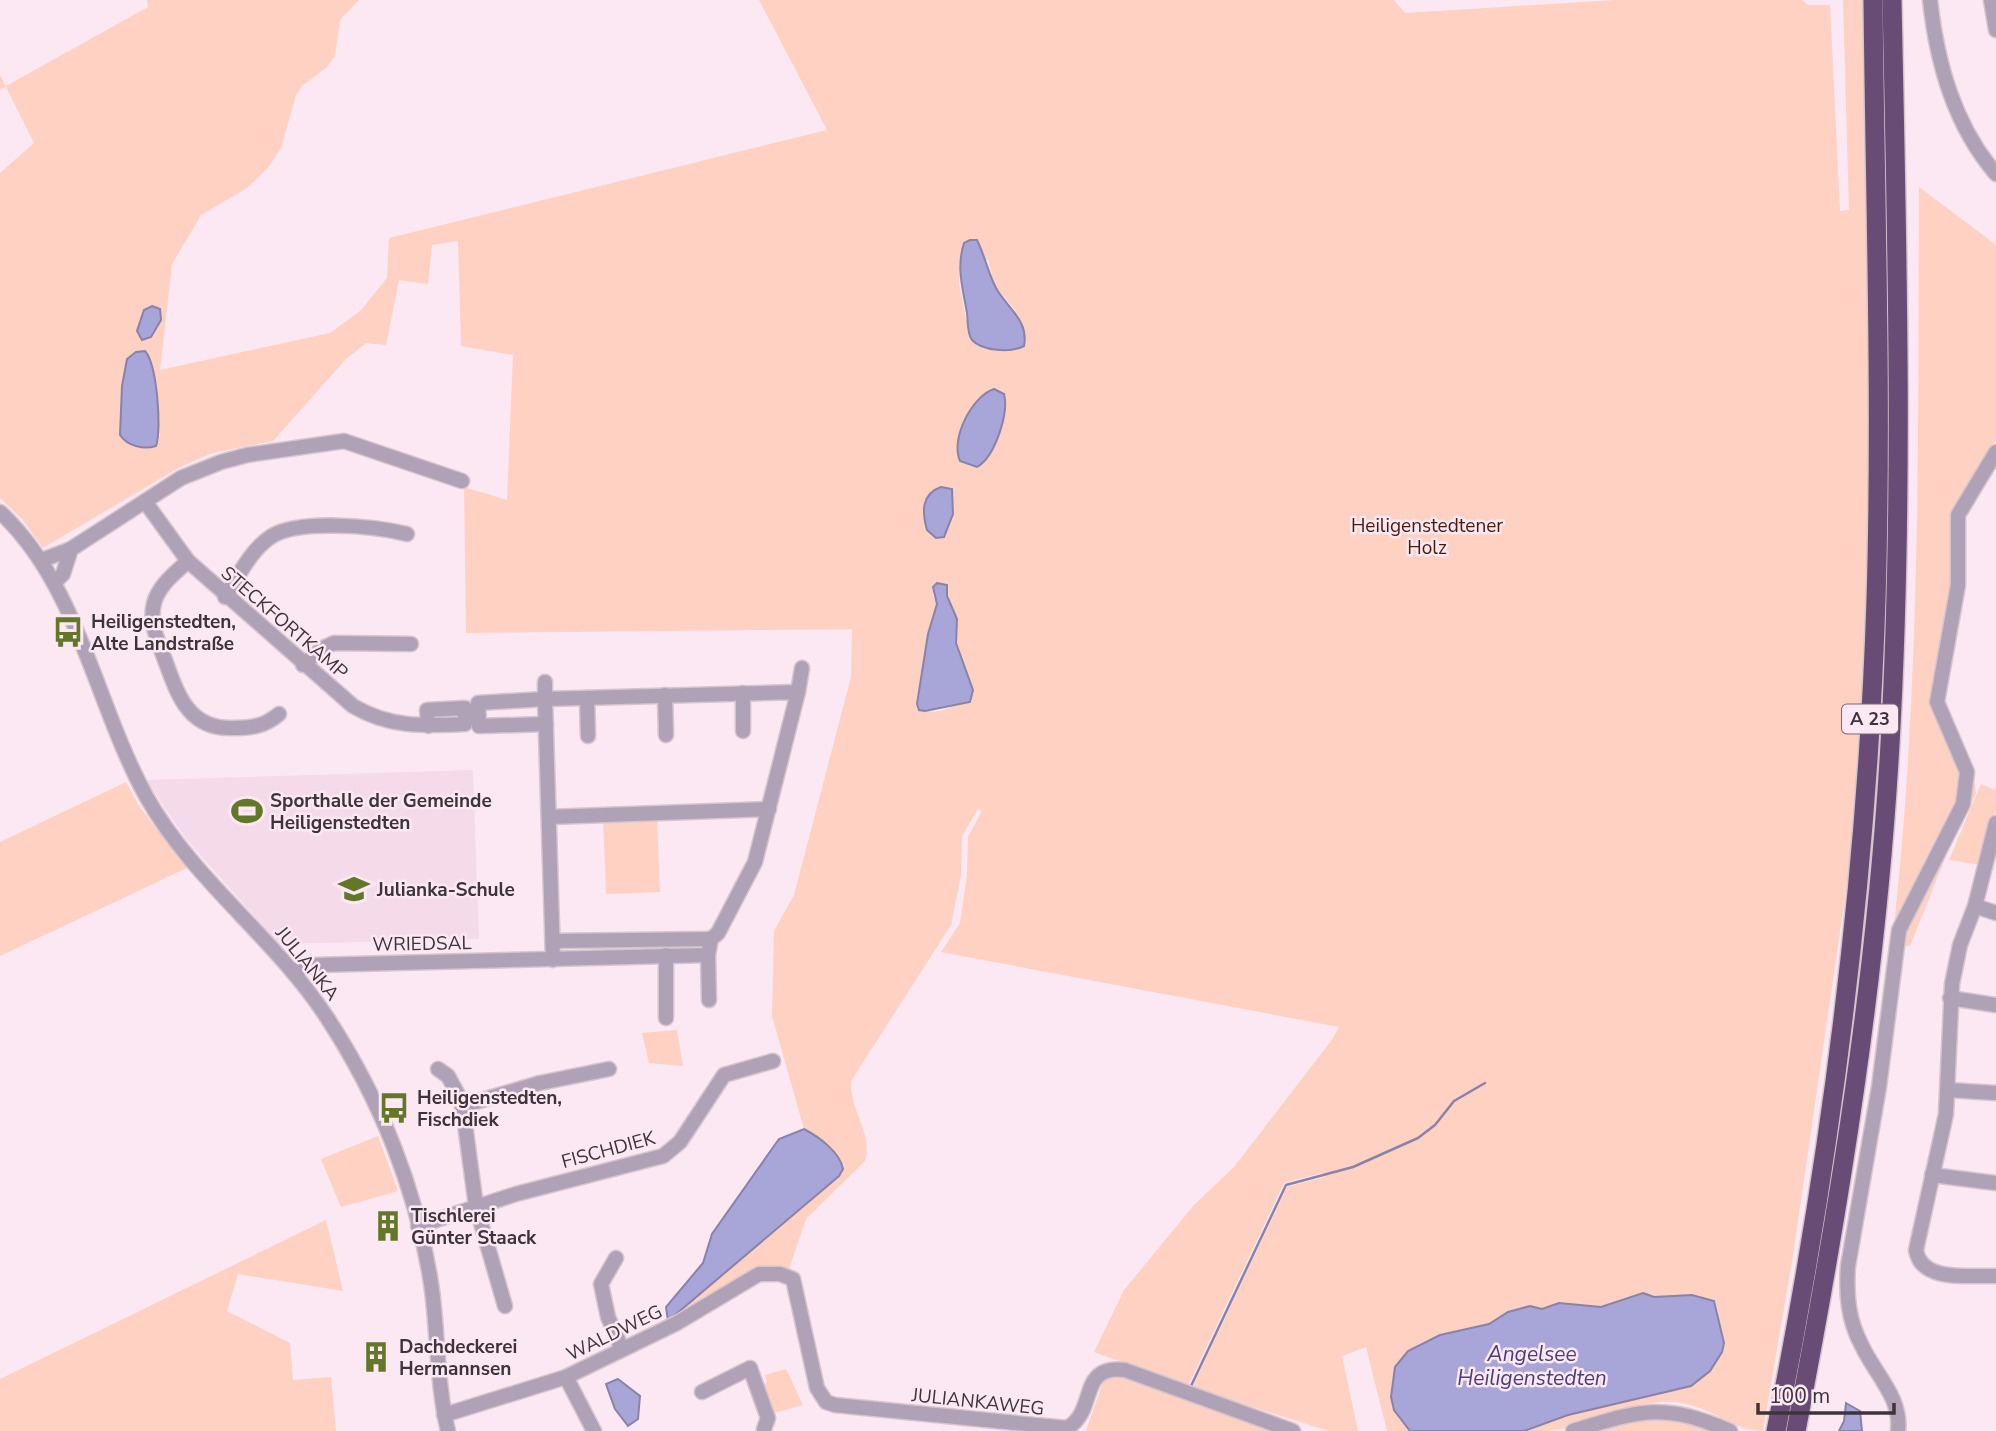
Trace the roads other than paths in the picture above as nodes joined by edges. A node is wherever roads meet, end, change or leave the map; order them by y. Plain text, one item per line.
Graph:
1 (1873, 0) edge
2 (1892, 0) edge
3 (1930, 0) edge
4 (1991, 0) edge
5 (1996, 30) edge
6 (1996, 174) edge
7 (1996, 452) edge
8 (462, 481) dead end
9 (146, 503) junction
10 (0, 512) edge
11 (407, 534) dead end
12 (71, 549) junction
13 (42, 560) junction
14 (188, 562) junction
15 (54, 583) junction
16 (225, 597) junction
17 (411, 645) dead end
18 (303, 664) junction
19 (802, 668) dead end
20 (545, 681) dead end
21 (798, 692) junction
22 (743, 693) junction
23 (665, 695) junction
24 (587, 698) junction
25 (545, 699) junction
26 (279, 714) dead end
27 (546, 724) junction
28 (428, 726) dead end
29 (743, 731) dead end
30 (666, 735) dead end
31 (588, 736) dead end
32 (769, 809) junction
33 (549, 817) junction
34 (1996, 823) edge
35 (1975, 906) junction
36 (1996, 913) edge
37 (711, 939) junction
38 (554, 941) junction
39 (666, 955) junction
40 (708, 955) junction
41 (553, 960) junction
42 (292, 971) junction
43 (1950, 998) junction
44 (709, 1000) dead end
45 (1996, 1005) edge
46 (666, 1018) dead end
47 (773, 1061) dead end
48 (438, 1069) dead end
49 (609, 1069) dead end
50 (1948, 1090) junction
51 (1996, 1093) edge
52 (462, 1106) junction
53 (1932, 1175) junction
54 (1996, 1184) edge
55 (476, 1206) junction
56 (418, 1226) junction
57 (616, 1258) dead end
58 (1996, 1276) edge
59 (793, 1279) joint
60 (505, 1306) dead end
61 (622, 1349) junction
62 (566, 1377) junction
63 (702, 1392) dead end
64 (444, 1415) junction
65 (762, 1430) edge
66 (448, 1431) edge
67 (594, 1431) edge
68 (1293, 1431) edge
69 (1573, 1431) edge
70 (1730, 1431) edge
71 (1776, 1431) edge
72 (1796, 1431) edge
73 (1898, 1431) edge

1 - 71 highway, A 23
2 - 72 highway, A 23
3 - 6 street
4 - 5 street
7 - 73 street
8 - 9 street
9 - 12 street
9 - 14 street, STECKFORTKAMP
10 - 13 street, JULIANKA
11 - 16 street
12 - 13 street
12 - 15 street
13 - 15 street, JULIANKA
14 - 16 street, STECKFORTKAMP
14 - 26 street
15 - 42 street, JULIANKA
16 - 18 street, STECKFORTKAMP
17 - 18 street
18 - 28 street, STECKFORTKAMP
19 - 21 street
20 - 25 street
21 - 22 street
21 - 32 street
22 - 23 street
22 - 29 street
23 - 24 street
23 - 30 street
24 - 25 street
24 - 31 street
25 - 27 street
25 - 27 street
27 - 33 street
32 - 33 street
32 - 37 street
33 - 38 street
34 - 35 street
35 - 36 street
35 - 43 street
37 - 38 street
37 - 40 street
38 - 41 street
39 - 40 street, WRIEDSAL
39 - 41 street, WRIEDSAL
39 - 46 street
40 - 44 street
41 - 42 street, WRIEDSAL
42 - 56 street, JULIANKA
43 - 45 street
43 - 50 street
47 - 55 street, FISCHDIEK
48 - 52 street
49 - 52 street
50 - 51 street
50 - 53 street
52 - 55 street
53 - 54 street
53 - 58 street
55 - 56 street, FISCHDIEK
55 - 60 street
56 - 64 street, JULIANKA
57 - 61 street
59 - 61 street, WALDWEG
59 - 68 street, JULIANKAWEG
61 - 62 street, WALDWEG
62 - 64 street, WALDWEG
62 - 67 street
63 - 65 street
64 - 66 street, JULIANKA
69 - 70 street

